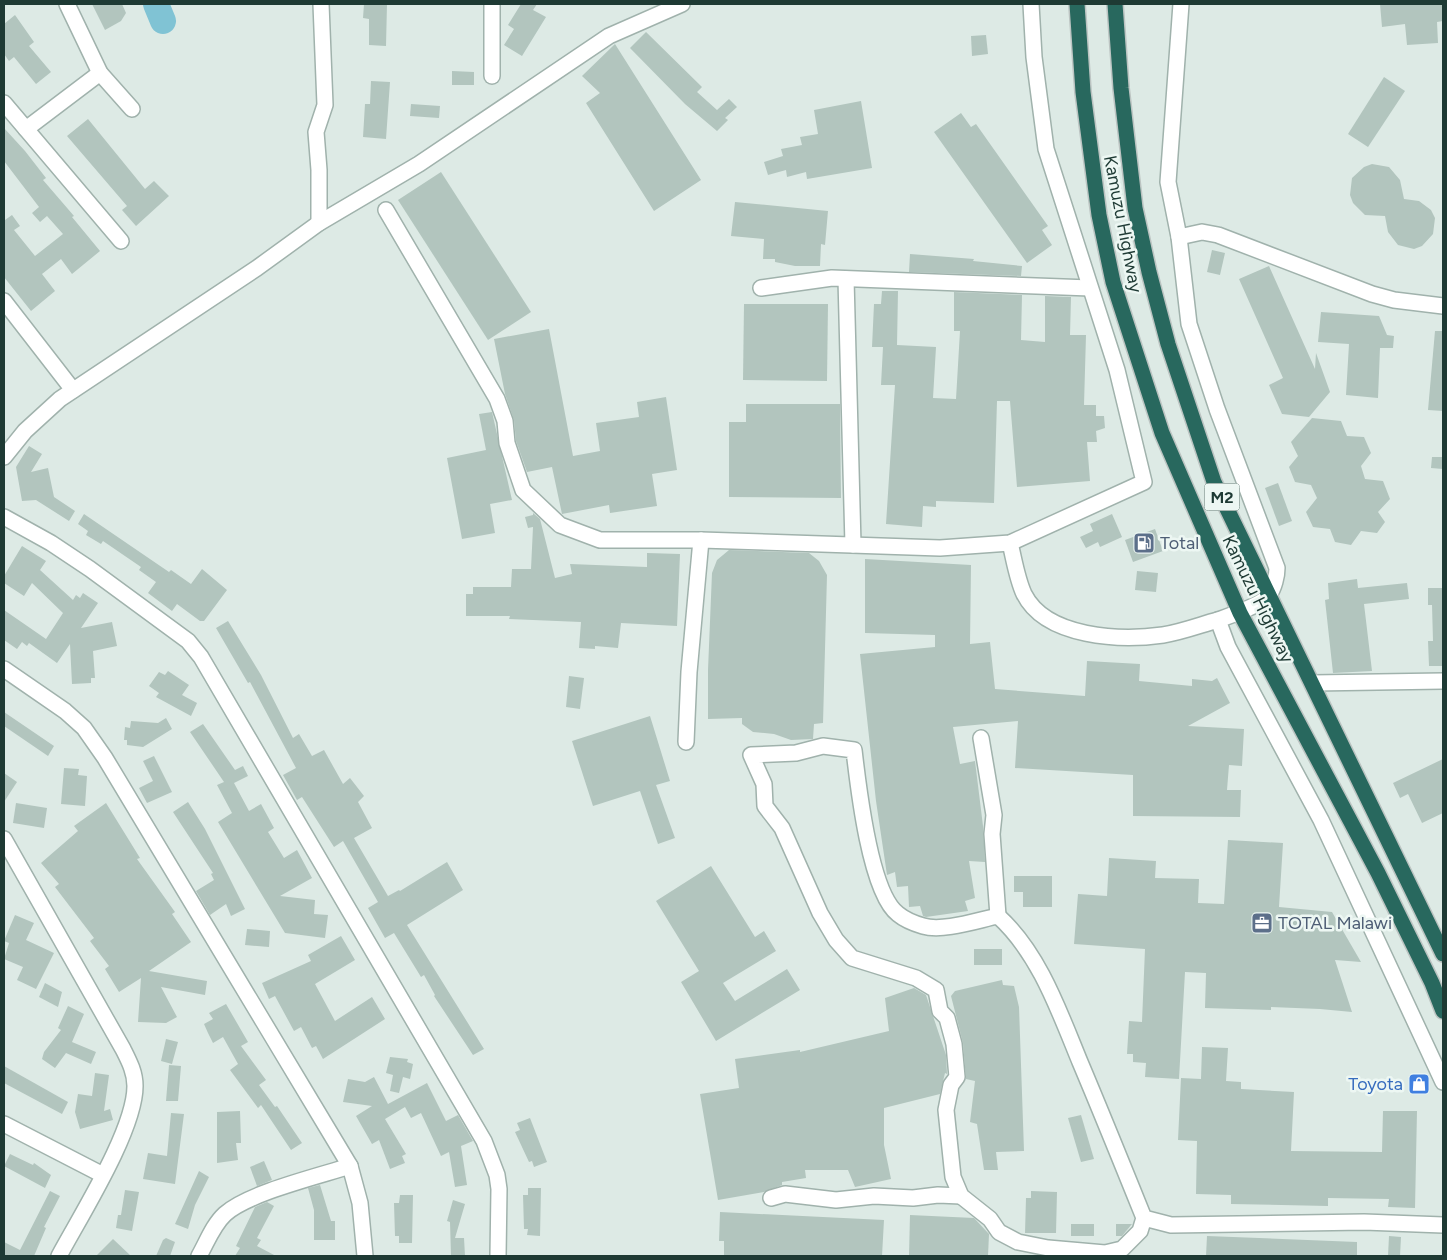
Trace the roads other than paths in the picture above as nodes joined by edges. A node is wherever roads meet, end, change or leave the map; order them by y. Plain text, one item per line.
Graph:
1 (67, 4) edge
2 (321, 4) edge
3 (492, 4) edge
4 (682, 4) edge
5 (1031, 4) edge
6 (1077, 4) edge
7 (1115, 4) edge
8 (1181, 4) edge
9 (100, 73) junction
10 (492, 76) dead end
11 (4, 103) edge
12 (132, 109) dead end
13 (26, 129) junction
14 (386, 210) dead end
15 (319, 223) junction
16 (1179, 237) junction
17 (121, 241) dead end
18 (846, 278) junction
19 (761, 288) dead end
20 (1090, 288) junction
21 (4, 301) edge
22 (1443, 306) edge
23 (73, 390) junction
24 (4, 458) edge
25 (4, 517) edge
26 (702, 540) junction
27 (1010, 543) junction
28 (853, 545) junction
29 (1269, 596) junction
30 (1240, 612) junction
31 (1218, 620) junction
32 (4, 669) edge
33 (1443, 681) edge
34 (1313, 683) junction
35 (981, 738) dead end
36 (686, 742) dead end
37 (4, 839) edge
38 (998, 916) junction
39 (1443, 954) edge
40 (1443, 1011) edge
41 (1443, 1082) edge
42 (4, 1124) edge
43 (350, 1166) junction
44 (103, 1174) junction
45 (961, 1196) junction
46 (771, 1198) dead end
47 (1144, 1218) junction
48 (1443, 1225) edge
49 (59, 1256) edge
50 (199, 1256) edge
51 (364, 1256) edge
52 (498, 1256) edge

1 - 9 street
2 - 15 street
3 - 10 street
4 - 15 street
5 - 20 street
6 - 30 highway, Kamuzu Highway / M2
7 - 29 highway, Kamuzu Highway / M2
8 - 16 street
9 - 12 street
9 - 13 street
11 - 13 street
13 - 17 street
14 - 26 street
15 - 23 street
16 - 22 street
16 - 29 street
18 - 19 street
18 - 20 street
18 - 28 street
20 - 27 street
21 - 23 street
23 - 24 street
25 - 52 street
26 - 28 street
26 - 36 street
27 - 28 street
27 - 31 street
29 - 30 street
29 - 34 highway, Kamuzu Highway / M2
30 - 31 street
30 - 40 highway, Kamuzu Highway / M2
31 - 41 street
32 - 43 street
33 - 34 street
34 - 39 highway, Kamuzu Highway / M2
35 - 38 street
37 - 44 street
38 - 45 street
38 - 47 street
42 - 44 street
43 - 50 street
43 - 51 street
44 - 49 street
45 - 46 street
45 - 47 street
47 - 48 street

